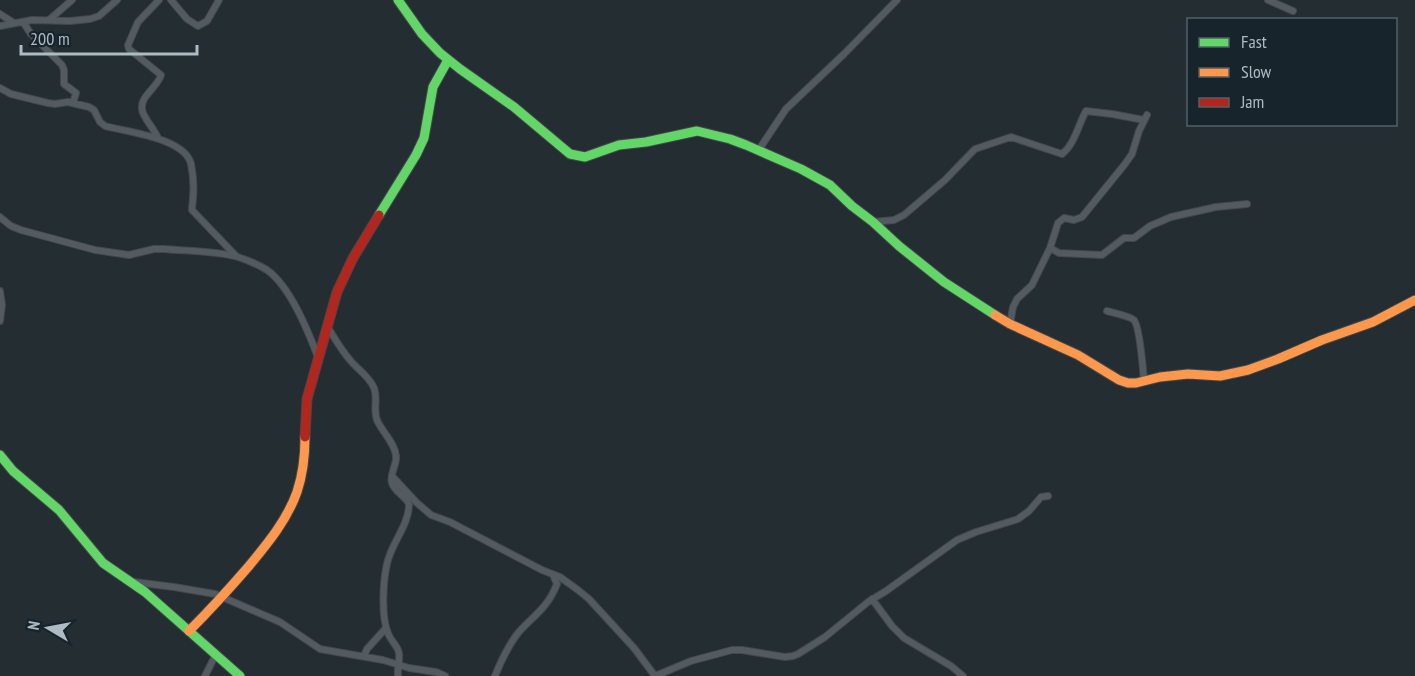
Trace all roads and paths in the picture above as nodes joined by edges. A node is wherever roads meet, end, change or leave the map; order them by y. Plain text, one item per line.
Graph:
1 (72, 0) edge
2 (117, 0) edge
3 (159, 0) edge
4 (171, 0) edge
5 (219, 0) edge
6 (398, 0) edge
7 (897, 0) edge
8 (1268, 0) edge
9 (1293, 11) dead end
10 (0, 14) edge
11 (49, 21) junction
12 (23, 22) junction
13 (15, 24) junction
14 (0, 26) edge
15 (448, 60) junction
16 (0, 88) edge
17 (73, 103) junction
18 (158, 138) junction
19 (758, 151) junction
20 (1247, 204) dead end
21 (0, 217) edge
22 (873, 222) junction
23 (1050, 248) junction
24 (236, 256) junction
25 (0, 291) edge
26 (1415, 300) edge
27 (1107, 311) dead end
28 (0, 321) edge
29 (1010, 324) junction
30 (327, 326) junction
31 (318, 357) junction
32 (1144, 381) junction
33 (0, 455) edge
34 (392, 476) junction
35 (1048, 496) dead end
36 (553, 574) junction
37 (130, 582) junction
38 (223, 597) junction
39 (872, 599) junction
40 (386, 628) junction
41 (189, 631) junction
42 (216, 654) junction
43 (364, 657) junction
44 (398, 664) junction
45 (433, 674) edge
46 (205, 676) edge
47 (240, 676) edge
48 (398, 676) edge
49 (445, 676) edge
50 (495, 676) edge
51 (655, 676) edge
52 (963, 676) edge

1 - 11 street
2 - 11 street
3 - 18 street
4 - 5 street
6 - 15 street
7 - 19 street
8 - 9 street
10 - 13 street
11 - 12 street
12 - 13 street
12 - 17 street
13 - 14 street
15 - 19 street
15 - 30 street
16 - 17 street
17 - 18 street
18 - 24 street
19 - 22 street
20 - 23 street
21 - 24 street
22 - 23 street
22 - 29 street
23 - 29 street
24 - 31 street
25 - 28 street
26 - 32 street
27 - 32 street
29 - 32 street
30 - 31 street
30 - 34 street
31 - 38 street
33 - 37 street
34 - 36 street
34 - 40 street
35 - 39 street
36 - 50 street
36 - 51 street
37 - 38 street
37 - 41 street
38 - 41 street
38 - 43 street
39 - 51 street
39 - 52 street
40 - 43 street
40 - 44 street
41 - 42 street
42 - 46 street
42 - 47 street
43 - 44 street
44 - 45 street
44 - 48 street
45 - 49 street

